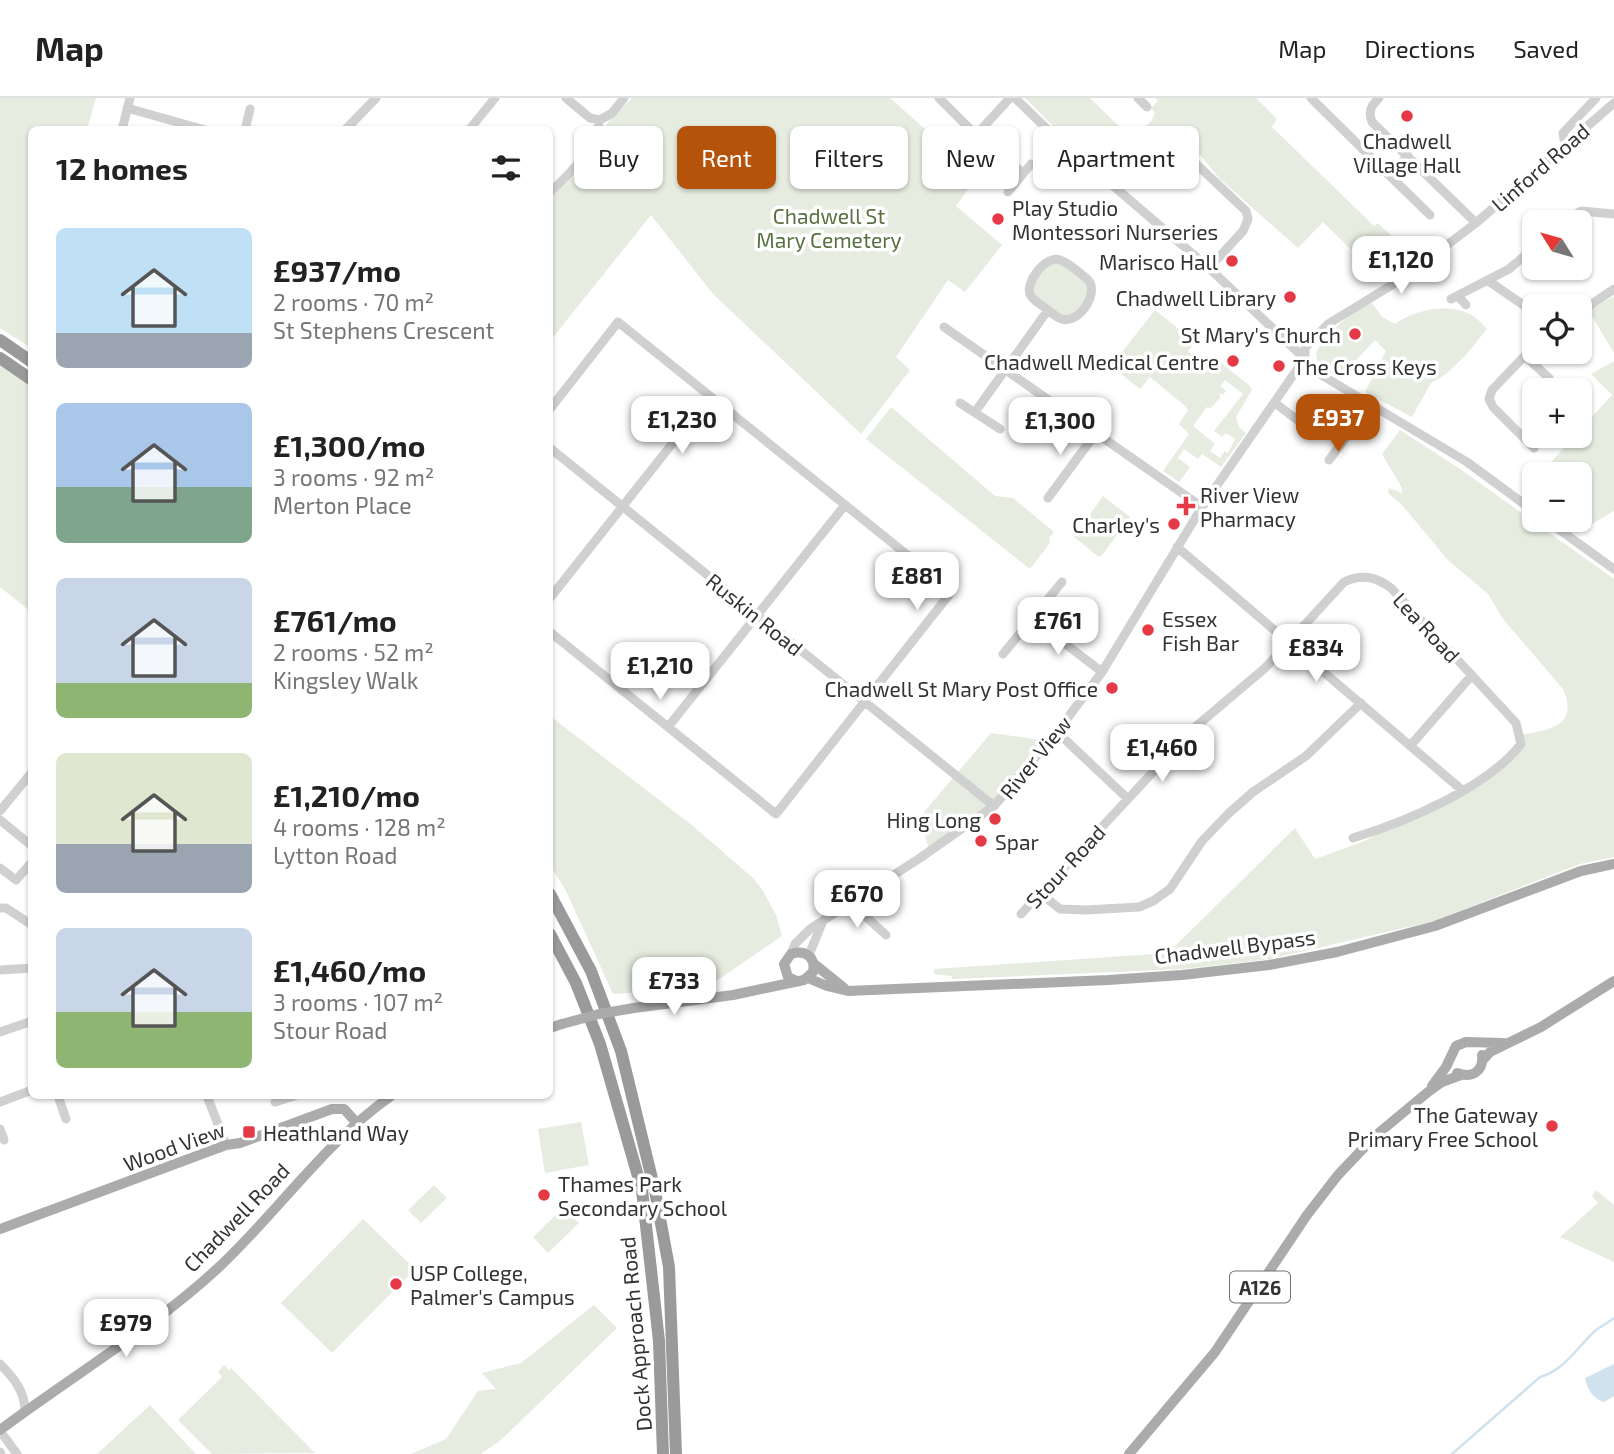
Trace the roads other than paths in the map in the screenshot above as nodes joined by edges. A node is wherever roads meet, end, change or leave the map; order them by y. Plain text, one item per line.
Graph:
1 (376, 98) edge
2 (495, 98) edge
3 (566, 98) edge
4 (624, 98) edge
5 (939, 98) edge
6 (1013, 98) edge
7 (1138, 98) edge
8 (1311, 98) edge
9 (1379, 98) edge
10 (1596, 98) edge
11 (128, 103) edge
12 (1614, 103) edge
13 (1147, 107) dead end
14 (250, 109) dead end
15 (600, 120) junction
16 (123, 126) edge
17 (181, 126) edge
18 (246, 126) edge
19 (349, 126) edge
20 (472, 126) edge
21 (967, 126) edge
22 (985, 126) edge
23 (1565, 144) junction
24 (1408, 156) junction
25 (1031, 164) dead end
26 (1199, 167) edge
27 (1019, 170) edge
28 (1023, 173) junction
29 (1389, 175) junction
30 (553, 189) edge
31 (1008, 192) dead end
32 (1592, 212) edge
33 (1614, 214) edge
34 (1430, 215) dead end
35 (1475, 223) junction
36 (1522, 258) edge
37 (1209, 268) junction
38 (1487, 280) junction
39 (1614, 289) edge
40 (1522, 304) edge
41 (1592, 304) edge
42 (1466, 305) dead end
43 (1048, 310) junction
44 (944, 327) dead end
45 (0, 341) edge
46 (0, 358) edge
47 (1305, 358) junction
48 (28, 359) edge
49 (1522, 359) edge
50 (1533, 364) edge
51 (1005, 370) junction
52 (28, 377) edge
53 (1548, 378) edge
54 (710, 396) junction
55 (960, 402) dead end
56 (1275, 403) junction
57 (553, 405) edge
58 (975, 412) junction
59 (1359, 420) dead end
60 (1000, 429) dead end
61 (1096, 433) junction
62 (1522, 436) edge
63 (1344, 440) junction
64 (553, 450) edge
65 (1329, 460) dead end
66 (1048, 498) dead end
67 (1522, 503) edge
68 (845, 505) junction
69 (622, 507) junction
70 (1202, 507) junction
71 (1563, 532) edge
72 (1177, 547) junction
73 (1614, 569) edge
74 (1062, 582) dead end
75 (553, 594) edge
76 (757, 615) junction
77 (1033, 619) junction
78 (553, 634) edge
79 (1290, 642) junction
80 (1003, 654) dead end
81 (1102, 672) junction
82 (1472, 675) junction
83 (865, 702) junction
84 (1361, 703) junction
85 (668, 727) junction
86 (1057, 732) junction
87 (1410, 746) junction
88 (28, 777) edge
89 (1462, 790) junction
90 (1128, 799) junction
91 (994, 806) junction
92 (0, 811) edge
93 (0, 820) edge
94 (1353, 838) dead end
95 (28, 843) edge
96 (1614, 864) edge
97 (28, 866) edge
98 (0, 868) edge
99 (1040, 894) junction
100 (553, 900) edge
101 (851, 903) junction
102 (0, 908) edge
103 (1020, 913) dead end
104 (28, 922) edge
105 (822, 923) junction
106 (881, 934) dead end
107 (553, 940) edge
108 (791, 954) junction
109 (811, 959) junction
110 (28, 968) edge
111 (784, 968) junction
112 (0, 970) edge
113 (803, 980) junction
114 (1614, 981) edge
115 (848, 991) junction
116 (753, 992) junction
117 (28, 1022) edge
118 (553, 1027) edge
119 (0, 1032) edge
120 (1466, 1042) junction
121 (1506, 1043) junction
122 (1449, 1059) junction
123 (1483, 1060) junction
124 (1461, 1075) junction
125 (1427, 1091) junction
126 (28, 1092) edge
127 (59, 1099) edge
128 (207, 1099) edge
129 (284, 1099) edge
130 (387, 1099) edge
131 (0, 1102) edge
132 (275, 1102) dead end
133 (66, 1119) dead end
134 (356, 1122) junction
135 (0, 1129) edge
136 (4, 1140) dead end
137 (226, 1145) junction
138 (0, 1229) edge
139 (0, 1364) edge
140 (25, 1411) junction
141 (0, 1431) edge
142 (17, 1454) edge
143 (663, 1454) edge
144 (676, 1454) edge
145 (1129, 1454) edge

1 - 19 street
2 - 20 street
3 - 15 street
4 - 15 street
5 - 21 street
6 - 22 street
6 - 37 street
7 - 13 street
8 - 29 street
9 - 24 street
10 - 23 street
11 - 16 street
11 - 17 street
12 - 23 street, Linford Road
14 - 18 street
15 - 30 street
23 - 35 street, Linford Road
24 - 29 street
24 - 35 street
25 - 28 street
26 - 37 street
27 - 28 street
28 - 31 street
29 - 34 street
32 - 33 street
35 - 47 street, Linford Road
36 - 38 street
37 - 47 street
38 - 40 street
38 - 42 street
39 - 41 street
43 - 43 street
43 - 51 street
44 - 51 street
45 - 48 highway
46 - 52 highway
47 - 56 street, River View
47 - 67 street
49 - 62 street
50 - 53 street
51 - 58 street
51 - 61 street
54 - 57 street
54 - 68 street
54 - 69 street
55 - 58 street
56 - 63 street
56 - 70 street, River View
58 - 60 street
59 - 63 street
61 - 66 street
61 - 70 street
63 - 65 street
64 - 69 street, Ruskin Road
68 - 76 street
68 - 83 street
69 - 75 street
69 - 76 street, Ruskin Road
70 - 72 street, River View
71 - 73 street
72 - 79 street
72 - 81 street, River View
74 - 77 street
76 - 83 street, Ruskin Road
76 - 85 street
77 - 80 street
77 - 81 street
78 - 85 street
79 - 82 street, Lea Road
79 - 84 street
79 - 90 street, Stour Road
81 - 86 street, River View
82 - 87 street
82 - 89 street, Lea Road
83 - 85 street
83 - 91 street, Ruskin Road
84 - 87 street
84 - 99 street
86 - 90 street
86 - 91 street, River View
87 - 89 street
88 - 92 street
89 - 94 street
90 - 99 street, Stour Road
91 - 101 street, River View
93 - 95 street
96 - 115 main road, Chadwell Bypass
97 - 98 street
99 - 103 street, Stour Road
100 - 144 highway, Dock Approach Road
101 - 105 street, River View
101 - 106 street
102 - 104 street
105 - 108 street, River View
105 - 109 street
107 - 143 highway, Dock Approach Road
108 - 109 main road
108 - 111 main road
109 - 113 main road
109 - 115 main road
110 - 112 street
111 - 113 main road
111 - 116 main road
113 - 115 main road, Chadwell Bypass
113 - 116 main road
114 - 121 main road, A126
116 - 118 main road, bridge
117 - 119 street
120 - 121 main road, A126
120 - 122 main road, A126
120 - 123 main road
121 - 123 main road, A126
122 - 124 main road
122 - 125 main road, A126
123 - 124 main road, A126
124 - 125 main road, A126
125 - 145 main road, A126
126 - 131 street
127 - 133 street
128 - 137 street
129 - 132 street
130 - 134 main road, Chadwell Road
134 - 137 main road, Wood View
134 - 140 main road, Chadwell Road
135 - 136 street
137 - 138 main road, Wood View
139 - 140 street
140 - 141 main road, Chadwell Road
141 - 142 street

